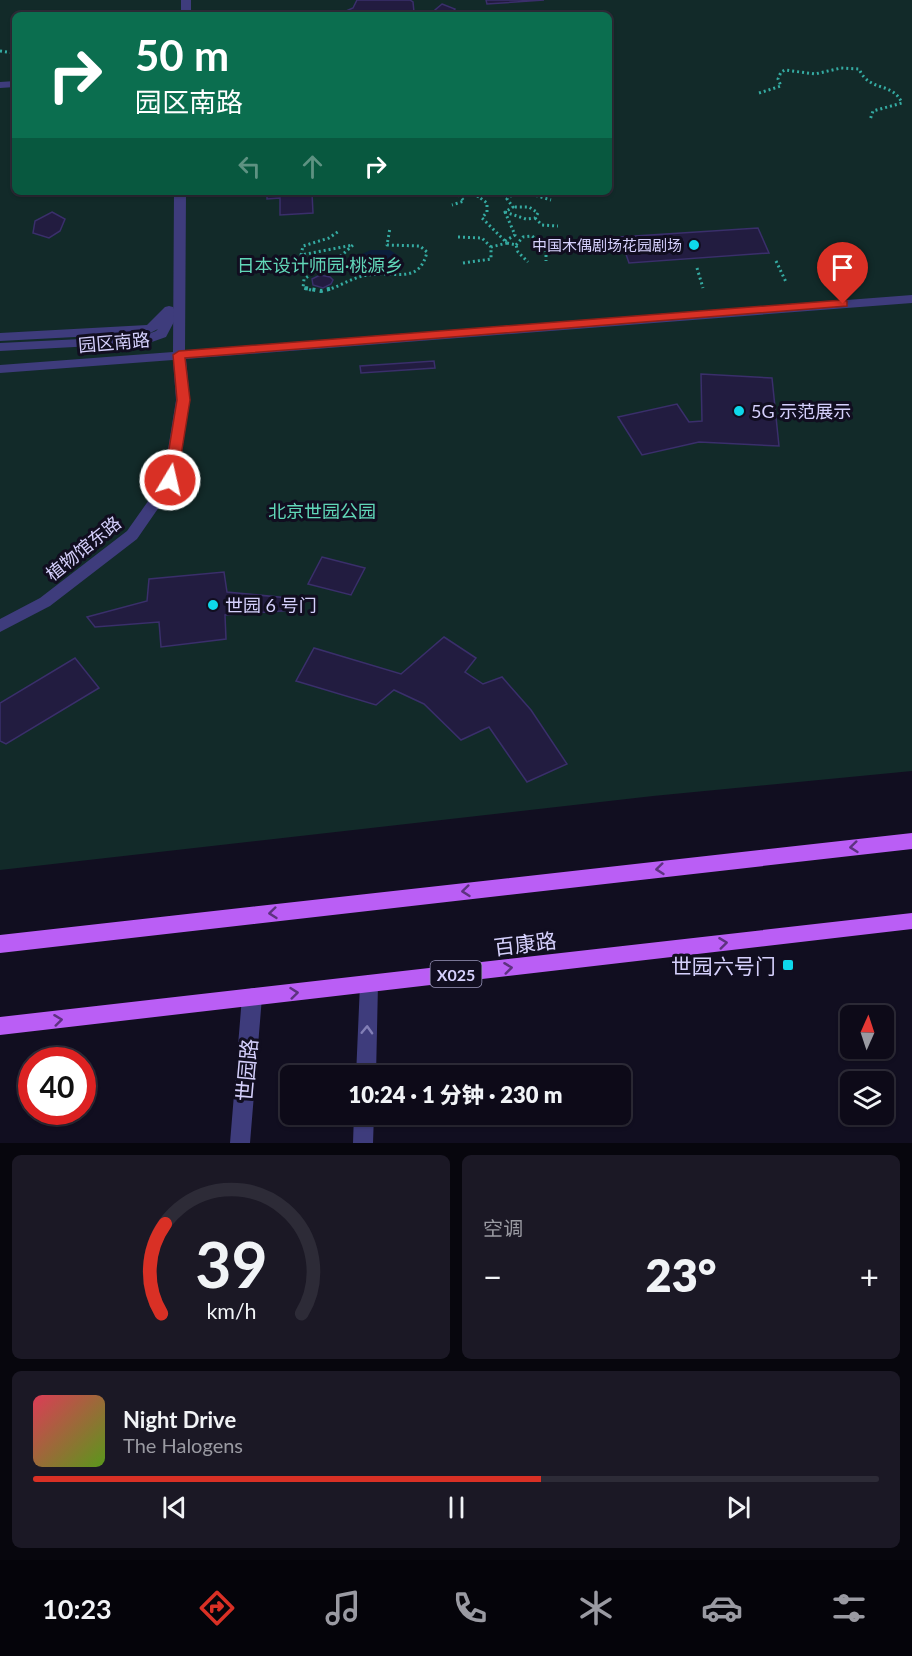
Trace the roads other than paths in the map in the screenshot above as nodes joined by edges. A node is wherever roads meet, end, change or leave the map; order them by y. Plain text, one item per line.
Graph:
1 (180, 195) edge
2 (912, 299) edge
3 (0, 337) edge
4 (0, 347) edge
5 (179, 355) junction
6 (0, 369) edge
7 (0, 626) edge
8 (912, 841) edge
9 (912, 921) edge
10 (0, 944) edge
11 (369, 984) junction
12 (252, 997) junction
13 (0, 1026) edge
14 (366, 1065) edge
15 (364, 1125) edge
16 (240, 1143) edge
17 (363, 1143) edge

1 - 5 street, 植物馆东路
2 - 5 street, 园区南路
3 - 4 street
5 - 6 street, 园区南路
5 - 7 street, 植物馆东路
8 -> 10 main road
11 -> 9 main road, 百康路 / X025
12 -> 11 main road, 百康路 / X025
14 -> 11 street
13 -> 12 main road, 百康路 / X025
12 - 16 street, 世园路
15 - 17 street

